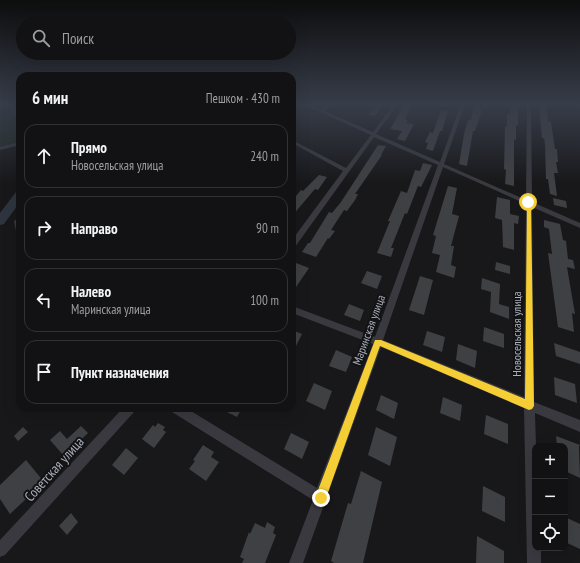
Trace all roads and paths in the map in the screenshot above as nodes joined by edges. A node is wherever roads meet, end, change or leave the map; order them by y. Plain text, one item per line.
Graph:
1 (365, 130) edge
2 (376, 130) edge
3 (453, 130) edge
4 (529, 130) edge
5 (373, 134) junction
6 (296, 143) edge
7 (16, 144) edge
8 (0, 149) edge
9 (441, 164) junction
10 (347, 171) junction
11 (528, 202) junction
12 (580, 226) edge
13 (296, 240) edge
14 (296, 311) edge
15 (378, 342) junction
16 (529, 406) junction
17 (126, 412) edge
18 (182, 412) edge
19 (580, 426) edge
20 (321, 498) junction
21 (0, 550) edge
22 (296, 563) edge
23 (534, 563) edge

1 - 5 street
2 - 5 street
3 - 9 street, Маринская улица
4 - 11 street, Новосельская улица
5 - 9 street
5 - 10 street
6 - 10 street
7 - 8 street
9 - 11 street
9 - 15 street, Маринская улица
10 - 13 street
11 - 12 street
11 - 16 street, Новосельская улица
14 - 15 street
15 - 16 street
15 - 20 street, Маринская улица
16 - 19 street
16 - 23 street, Новосельская улица
17 - 21 street, Советская улица
18 - 20 street
20 - 22 street, Маринская улица

